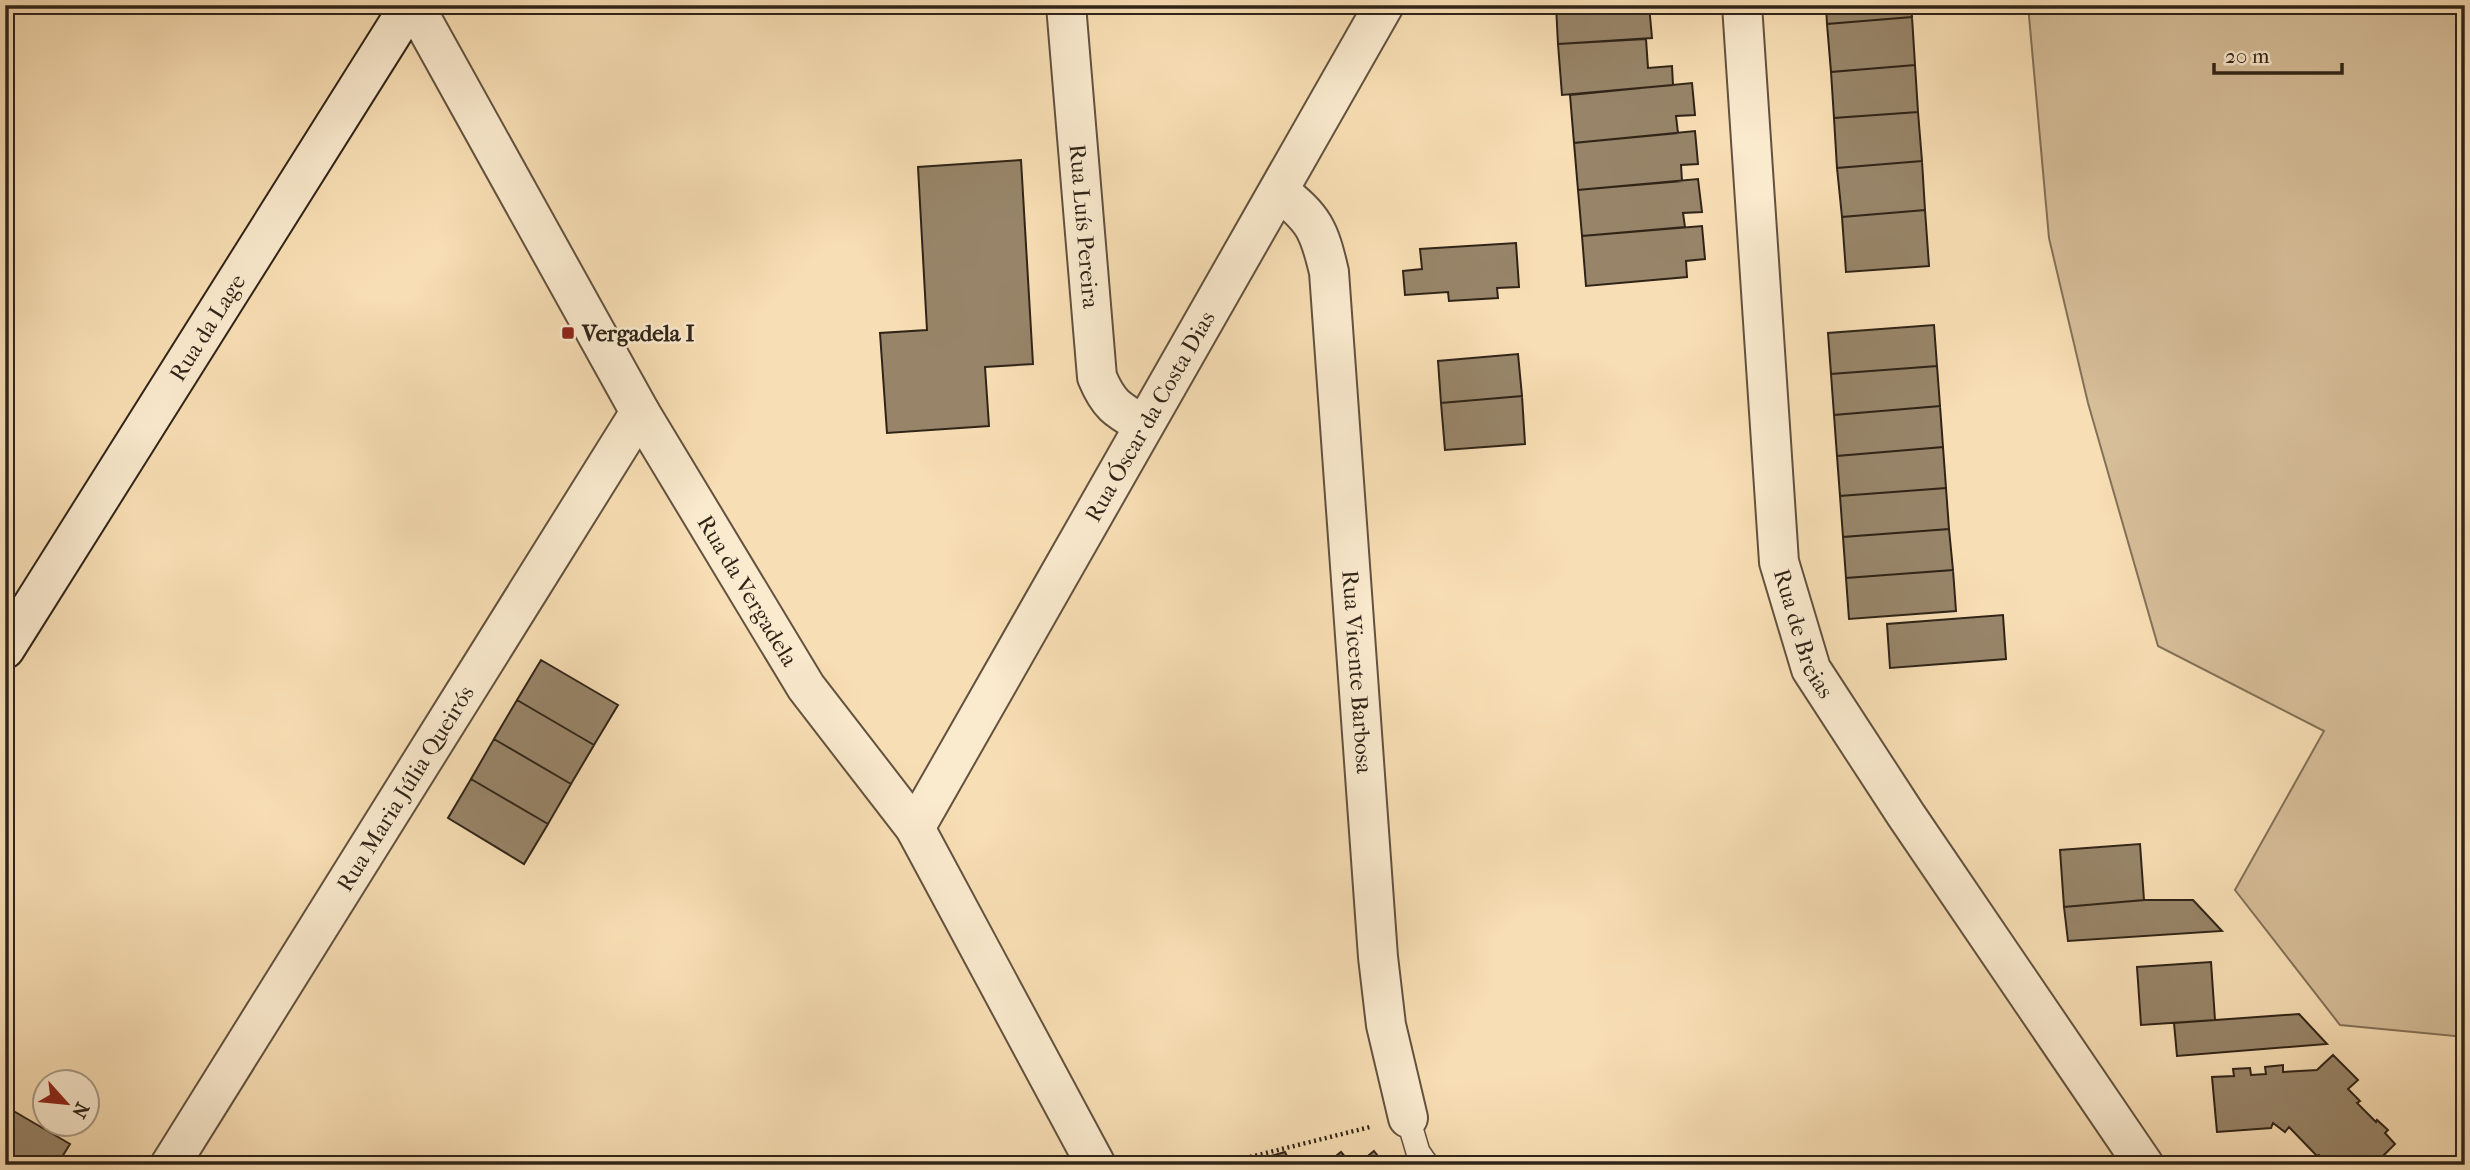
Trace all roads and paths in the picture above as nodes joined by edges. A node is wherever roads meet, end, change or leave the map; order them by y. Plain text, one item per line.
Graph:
1 (412, 5) edge
2 (1066, 5) edge
3 (1384, 5) edge
4 (1741, 5) edge
5 (1279, 191) junction
6 (640, 412) junction
7 (1144, 425) junction
8 (5, 649) edge
9 (915, 828) junction
10 (1408, 1118) junction
11 (170, 1165) edge
12 (1096, 1165) edge
13 (1218, 1165) edge
14 (1427, 1165) edge
15 (2144, 1165) edge

1 - 6 street, Rua da Vergadela
1 - 8 street, Rua da Lage
2 - 7 street, Rua Luís Pereira
3 - 5 street, Rua Óscar da Costa Dias
4 - 15 street, Rua de Breias
5 - 7 street, Rua Óscar da Costa Dias
5 - 10 street, Rua Vicente Barbosa
6 - 9 street, Rua da Vergadela
6 - 11 street, Rua Maria Júlia Queirós
7 - 9 street, Rua Óscar da Costa Dias
9 - 12 street, Rua da Vergadela
10 - 13 path
10 - 14 lane, Rua Vicente Barbosa

